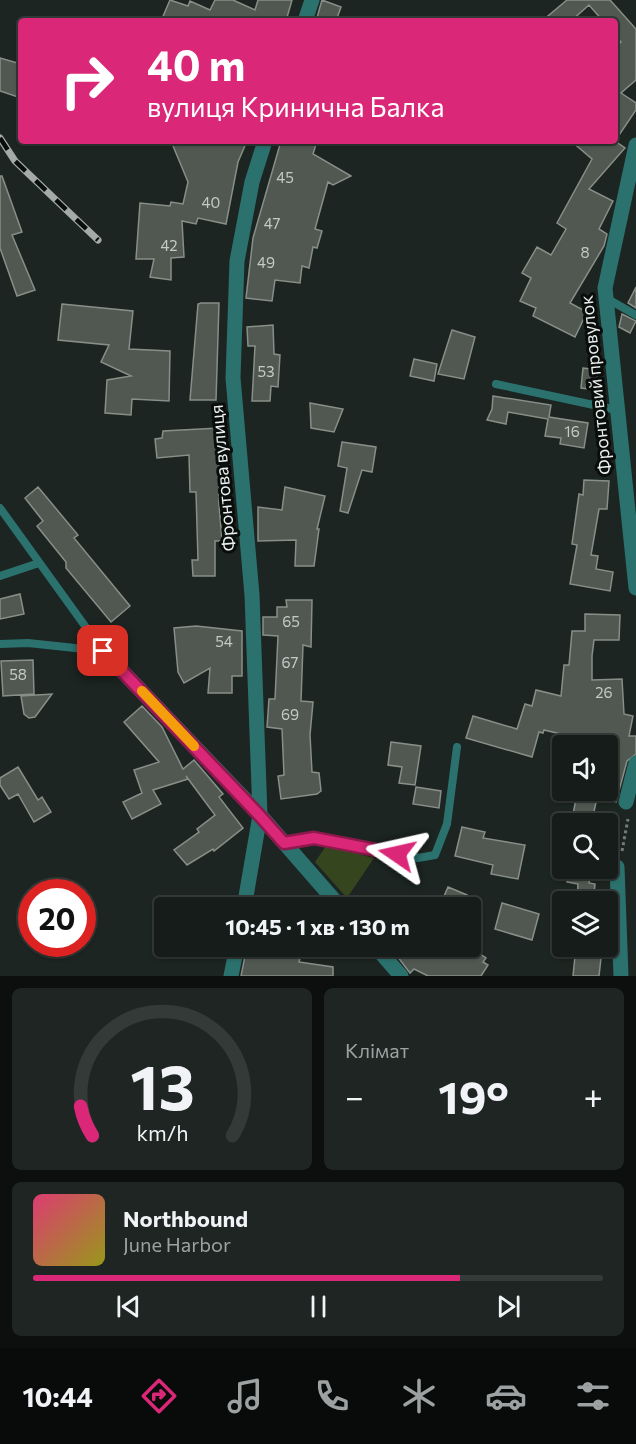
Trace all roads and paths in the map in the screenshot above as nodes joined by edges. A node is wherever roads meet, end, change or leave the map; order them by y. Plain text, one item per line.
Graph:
1 (312, 0) edge
2 (306, 18) edge
3 (264, 144) edge
4 (636, 145) edge
5 (606, 298) junction
6 (636, 315) edge
7 (496, 384) dead end
8 (616, 410) junction
9 (0, 508) edge
10 (39, 562) junction
11 (0, 576) edge
12 (636, 588) edge
13 (0, 644) edge
14 (103, 651) junction
15 (457, 747) dead end
16 (636, 764) edge
17 (626, 802) joint
18 (260, 816) junction
19 (284, 843) junction
20 (618, 862) edge
21 (617, 879) edge
22 (246, 897) edge
23 (331, 897) edge
24 (235, 957) edge
25 (385, 957) edge
26 (231, 976) edge
27 (401, 976) edge
28 (621, 976) edge

1 - 2 street
3 - 18 street, Фронтова вулиця
4 - 5 street, Фронтовий провулок
5 - 6 lane
5 - 8 street, Фронтовий провулок
7 - 8 lane
8 - 12 street, Фронтовий провулок
9 - 10 lane
10 - 11 lane
10 - 14 lane
13 - 14 lane
14 - 18 street
15 - 19 lane
16 - 17 street
17 - 20 path
18 - 19 street
18 - 22 street, Фронтова вулиця
19 - 23 street
21 - 28 street
24 - 26 street
25 - 27 street

